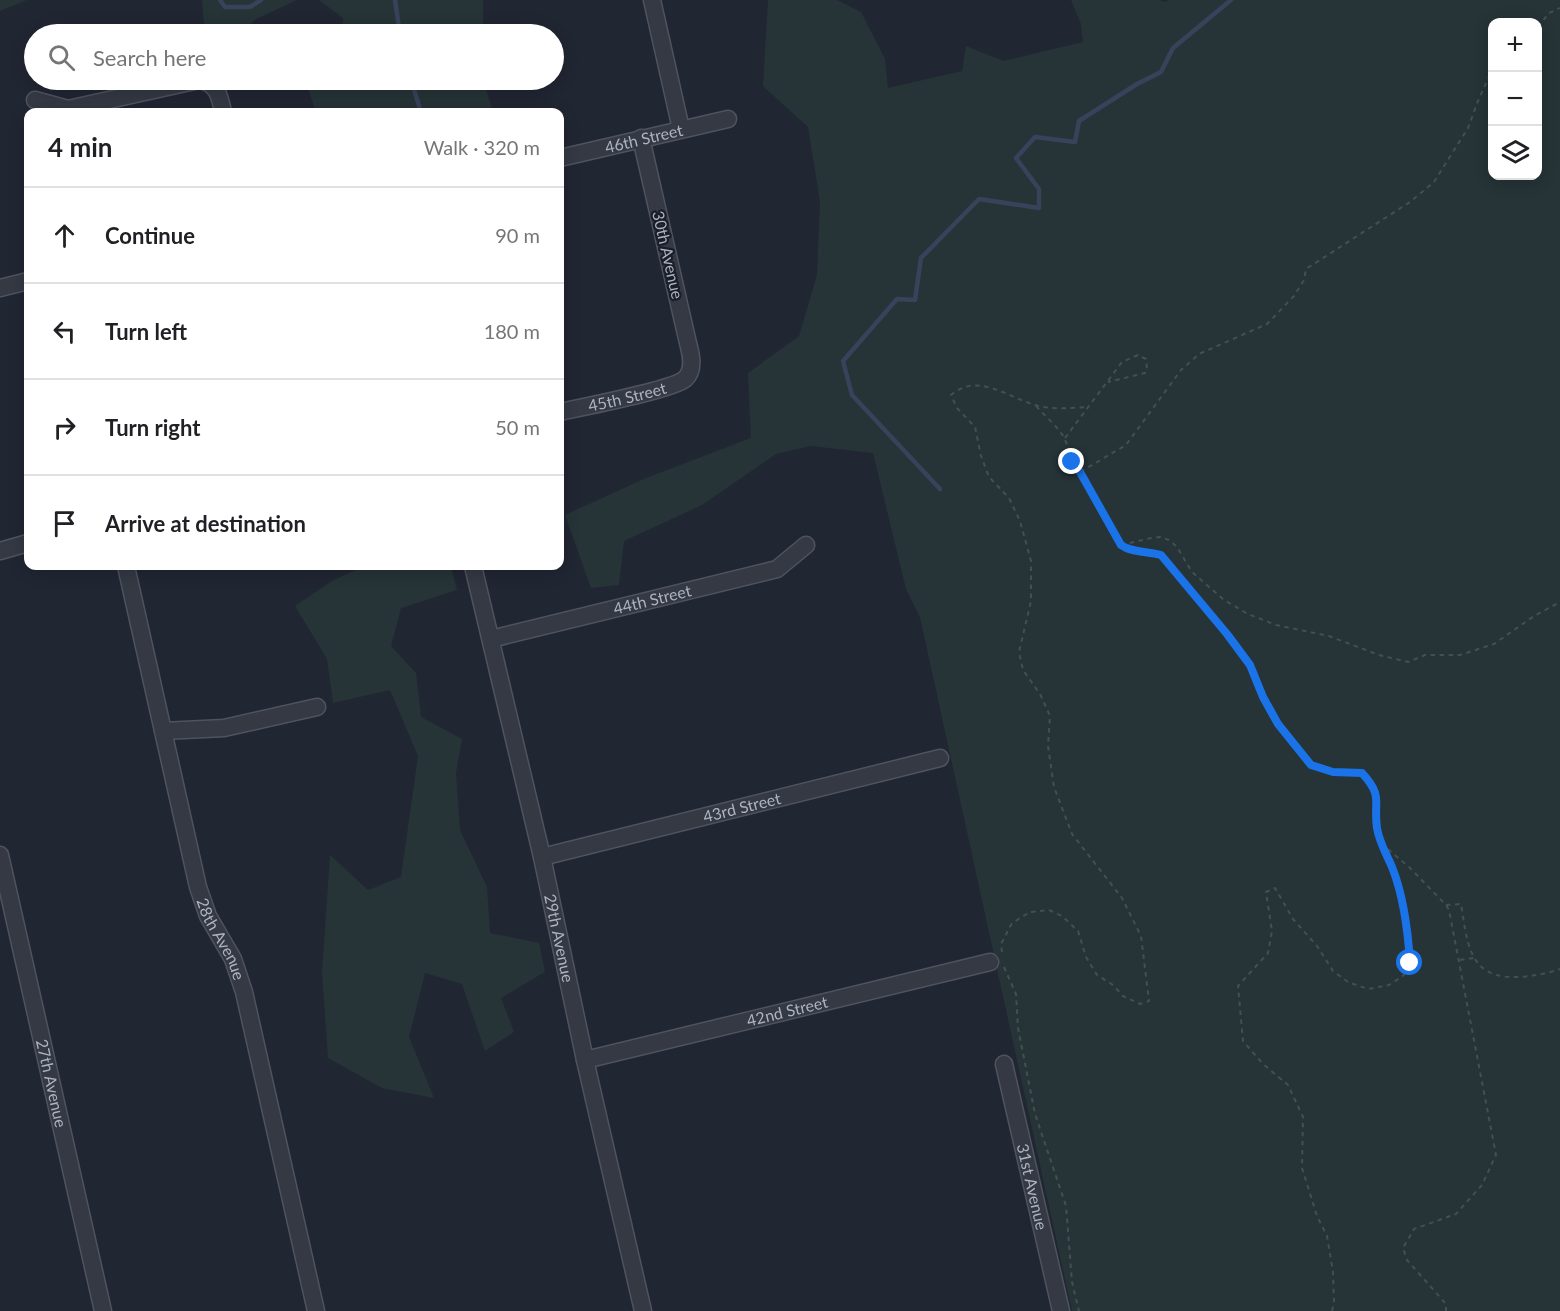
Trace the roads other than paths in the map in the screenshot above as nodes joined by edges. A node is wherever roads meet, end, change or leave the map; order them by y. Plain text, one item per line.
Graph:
1 (652, 0) edge
2 (154, 90) edge
3 (217, 90) edge
4 (35, 100) dead end
5 (64, 108) edge
6 (73, 108) edge
7 (222, 108) edge
8 (728, 118) dead end
9 (681, 129) junction
10 (640, 138) junction
11 (564, 157) edge
12 (24, 282) edge
13 (0, 288) edge
14 (690, 372) joint
15 (564, 411) edge
16 (24, 544) edge
17 (806, 545) dead end
18 (0, 550) edge
19 (127, 570) edge
20 (475, 570) edge
21 (490, 639) junction
22 (317, 707) dead end
23 (163, 731) junction
24 (940, 758) dead end
25 (0, 855) edge
26 (542, 857) junction
27 (999, 962) road end
28 (585, 1060) junction
29 (1004, 1064) dead end
30 (103, 1311) edge
31 (316, 1311) edge
32 (643, 1311) edge
33 (1061, 1311) edge

1 - 9 street
2 - 6 street
3 - 7 street
4 - 5 street
8 - 9 street, 46th Street
9 - 10 street, 46th Street
10 - 11 street, 46th Street
10 - 14 street, 30th Avenue
12 - 13 street
14 - 15 street, 45th Street
16 - 18 street
17 - 21 street, 44th Street
19 - 23 street, 28th Avenue
20 - 21 street, 29th Avenue
21 - 26 street, 29th Avenue
22 - 23 street
23 - 31 street, 28th Avenue
24 - 26 street, 43rd Street
25 - 30 street, 27th Avenue
26 - 28 street, 29th Avenue
27 - 28 street, 42nd Street
28 - 32 street, 29th Avenue
29 - 33 street, 31st Avenue

